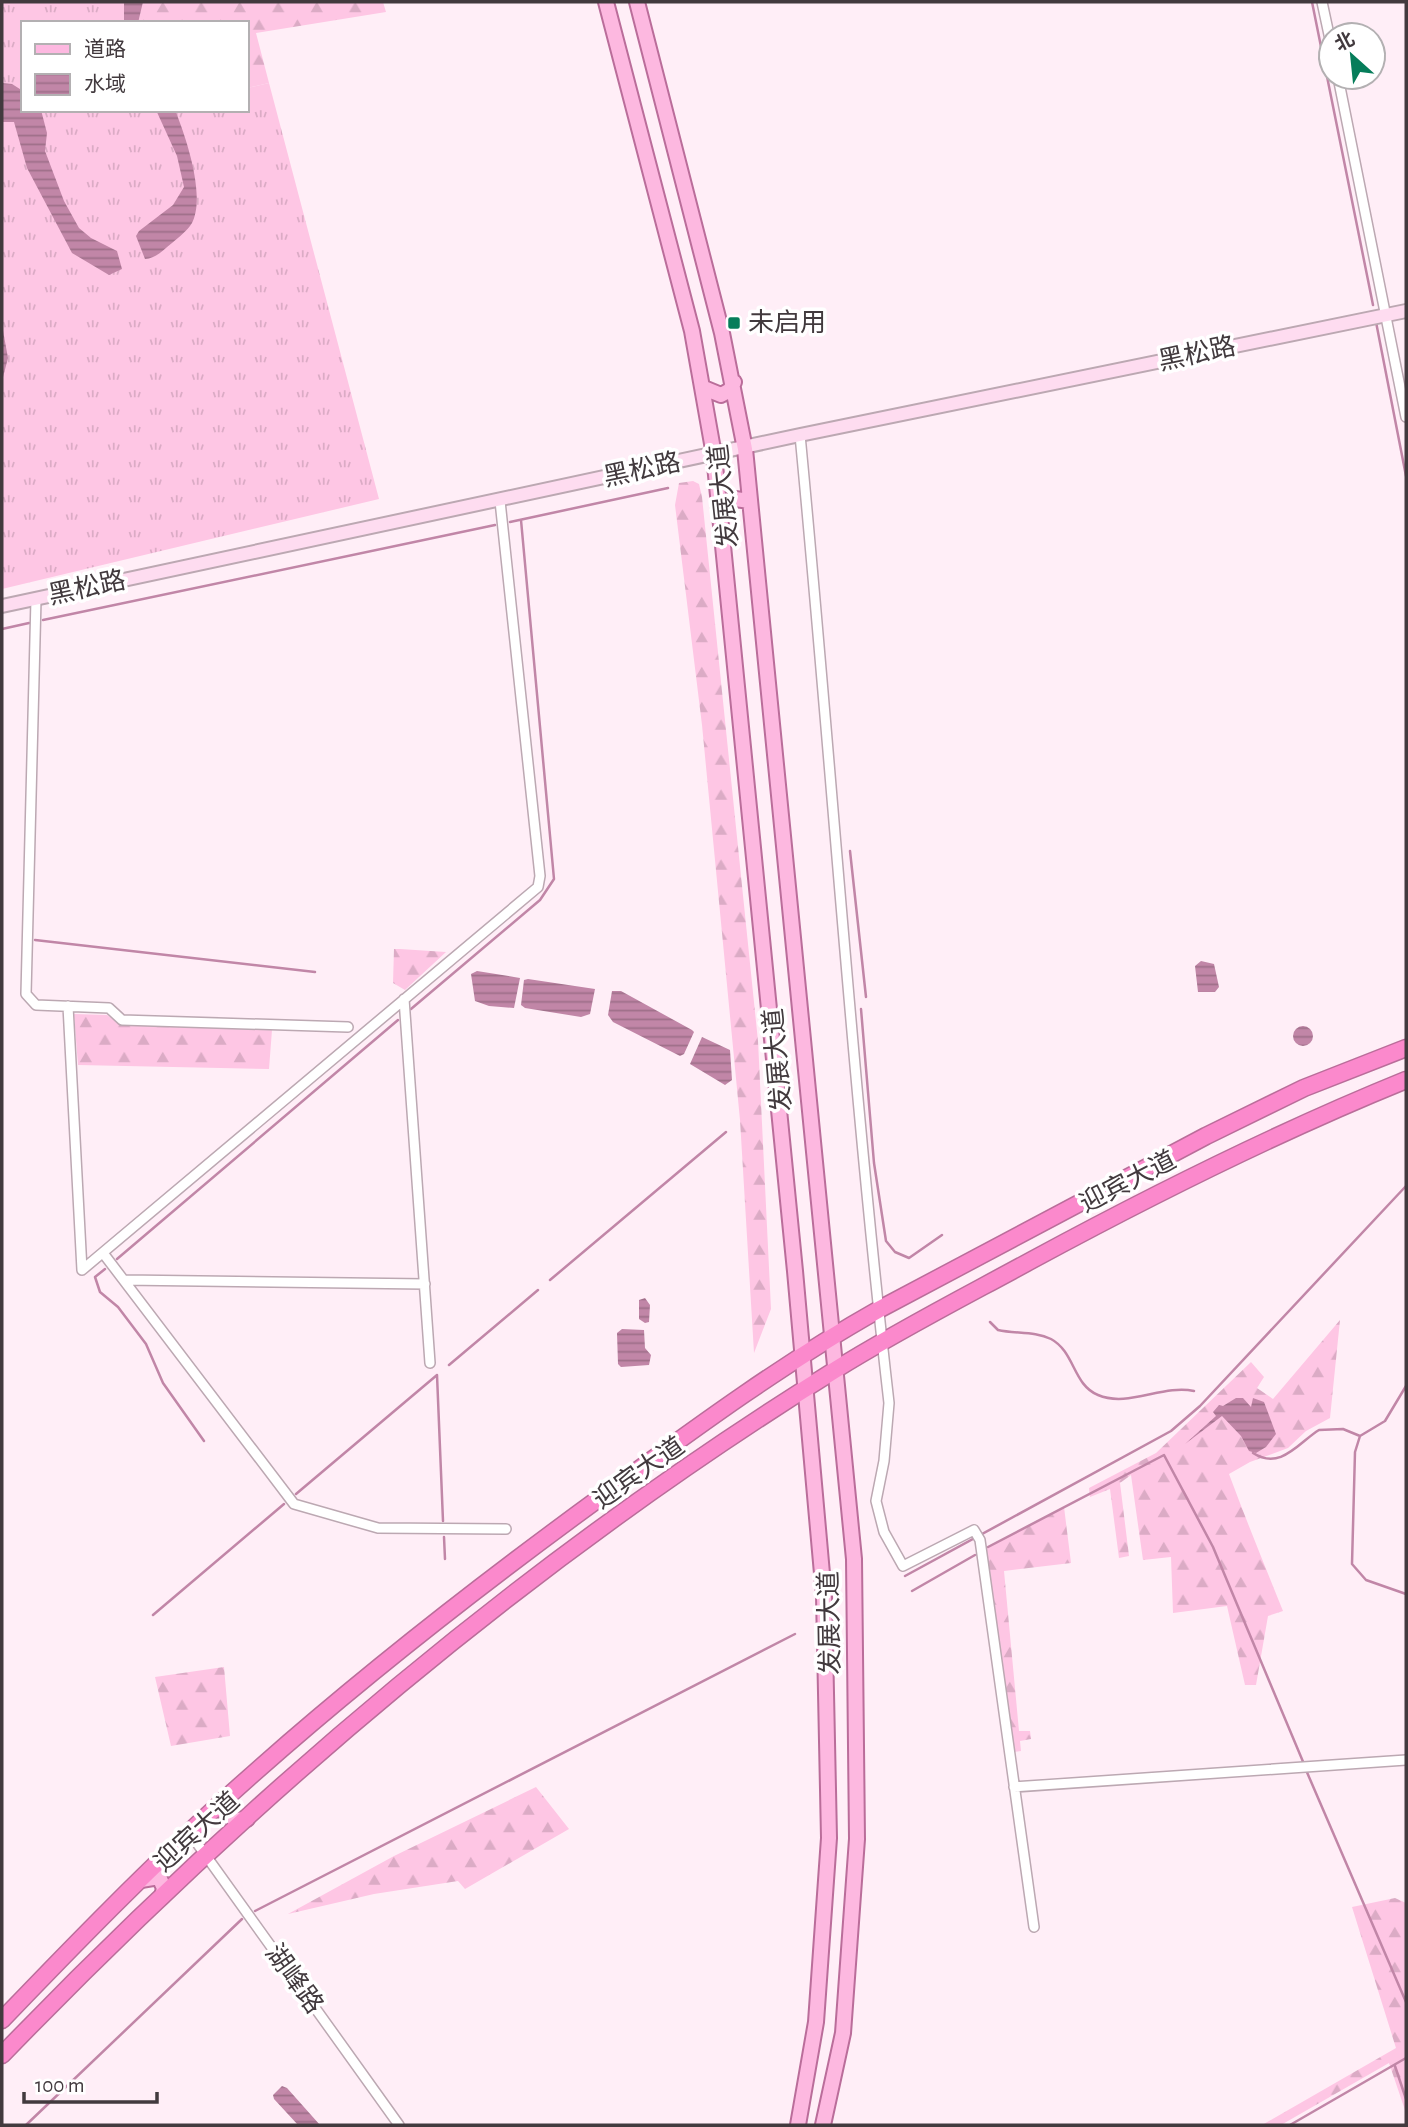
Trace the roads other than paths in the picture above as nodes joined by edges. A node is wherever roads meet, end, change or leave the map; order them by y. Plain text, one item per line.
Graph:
1 (606, 2) edge
2 (637, 2) edge
3 (1322, 2) edge
4 (1326, 21) edge
5 (1341, 91) edge
6 (1406, 311) edge
7 (1386, 315) junction
8 (734, 382) junction
9 (704, 388) junction
10 (1406, 417) edge
11 (800, 435) junction
12 (745, 449) junction
13 (713, 455) junction
14 (500, 501) junction
15 (750, 501) junction
16 (718, 505) junction
17 (36, 599) junction
18 (2, 606) edge
19 (404, 999) junction
20 (68, 1006) junction
21 (348, 1027) dead end
22 (1406, 1048) edge
23 (1406, 1080) edge
24 (103, 1253) junction
25 (124, 1280) junction
26 (425, 1284) junction
27 (878, 1310) junction
28 (830, 1337) junction
29 (882, 1342) junction
30 (802, 1355) junction
31 (430, 1363) dead end
32 (835, 1370) junction
33 (806, 1389) junction
34 (506, 1529) dead end
35 (1406, 1760) edge
36 (1014, 1787) junction
37 (226, 1798) junction
38 (247, 1819) junction
39 (189, 1832) junction
40 (206, 1855) junction
41 (141, 1880) junction
42 (162, 1897) junction
43 (1034, 1927) dead end
44 (2, 2020) edge
45 (2, 2055) edge
46 (399, 2125) edge
47 (798, 2125) edge
48 (824, 2125) edge

1 - 9 main road, 发展大道
2 - 8 main road, 发展大道
3 - 4 street
5 - 7 street
6 - 7 street, 黑松路
7 - 10 street
7 - 11 street, 黑松路
8 - 9 main road
8 - 12 main road, 发展大道
9 - 13 main road, 发展大道
11 - 12 street, 黑松路
11 - 27 street
12 - 13 street, 黑松路
12 - 15 main road, 发展大道
13 - 14 street, 黑松路
13 - 16 main road, 发展大道
14 - 17 street, 黑松路
14 - 19 street
15 - 16 main road
15 - 28 main road, 发展大道
16 - 30 main road, 发展大道
17 - 18 street, 黑松路
17 - 20 street
19 - 24 street
19 - 26 street
20 - 21 street
20 - 24 street
22 - 27 highway, 迎宾大道
23 - 29 highway, 迎宾大道
24 - 25 street
25 - 26 street
25 - 34 street
26 - 31 street
27 - 28 highway, 迎宾大道
27 - 29 street
28 - 30 highway, 迎宾大道
28 - 32 main road, 发展大道
29 - 32 highway, 迎宾大道
29 - 36 street
30 - 33 main road, 发展大道
30 - 37 highway, 迎宾大道
32 - 33 highway, 迎宾大道
32 - 48 main road, 发展大道
33 - 38 highway, 迎宾大道
33 - 47 main road, 发展大道
35 - 36 street
36 - 43 street
37 - 38 main road
37 - 39 highway, 迎宾大道
38 - 40 highway, 迎宾大道
39 - 40 street, 湖峰路
39 - 41 highway, 迎宾大道
40 - 42 highway, 迎宾大道
40 - 46 street, 湖峰路
41 - 42 main road
41 - 44 highway, 迎宾大道
42 - 45 highway, 迎宾大道

